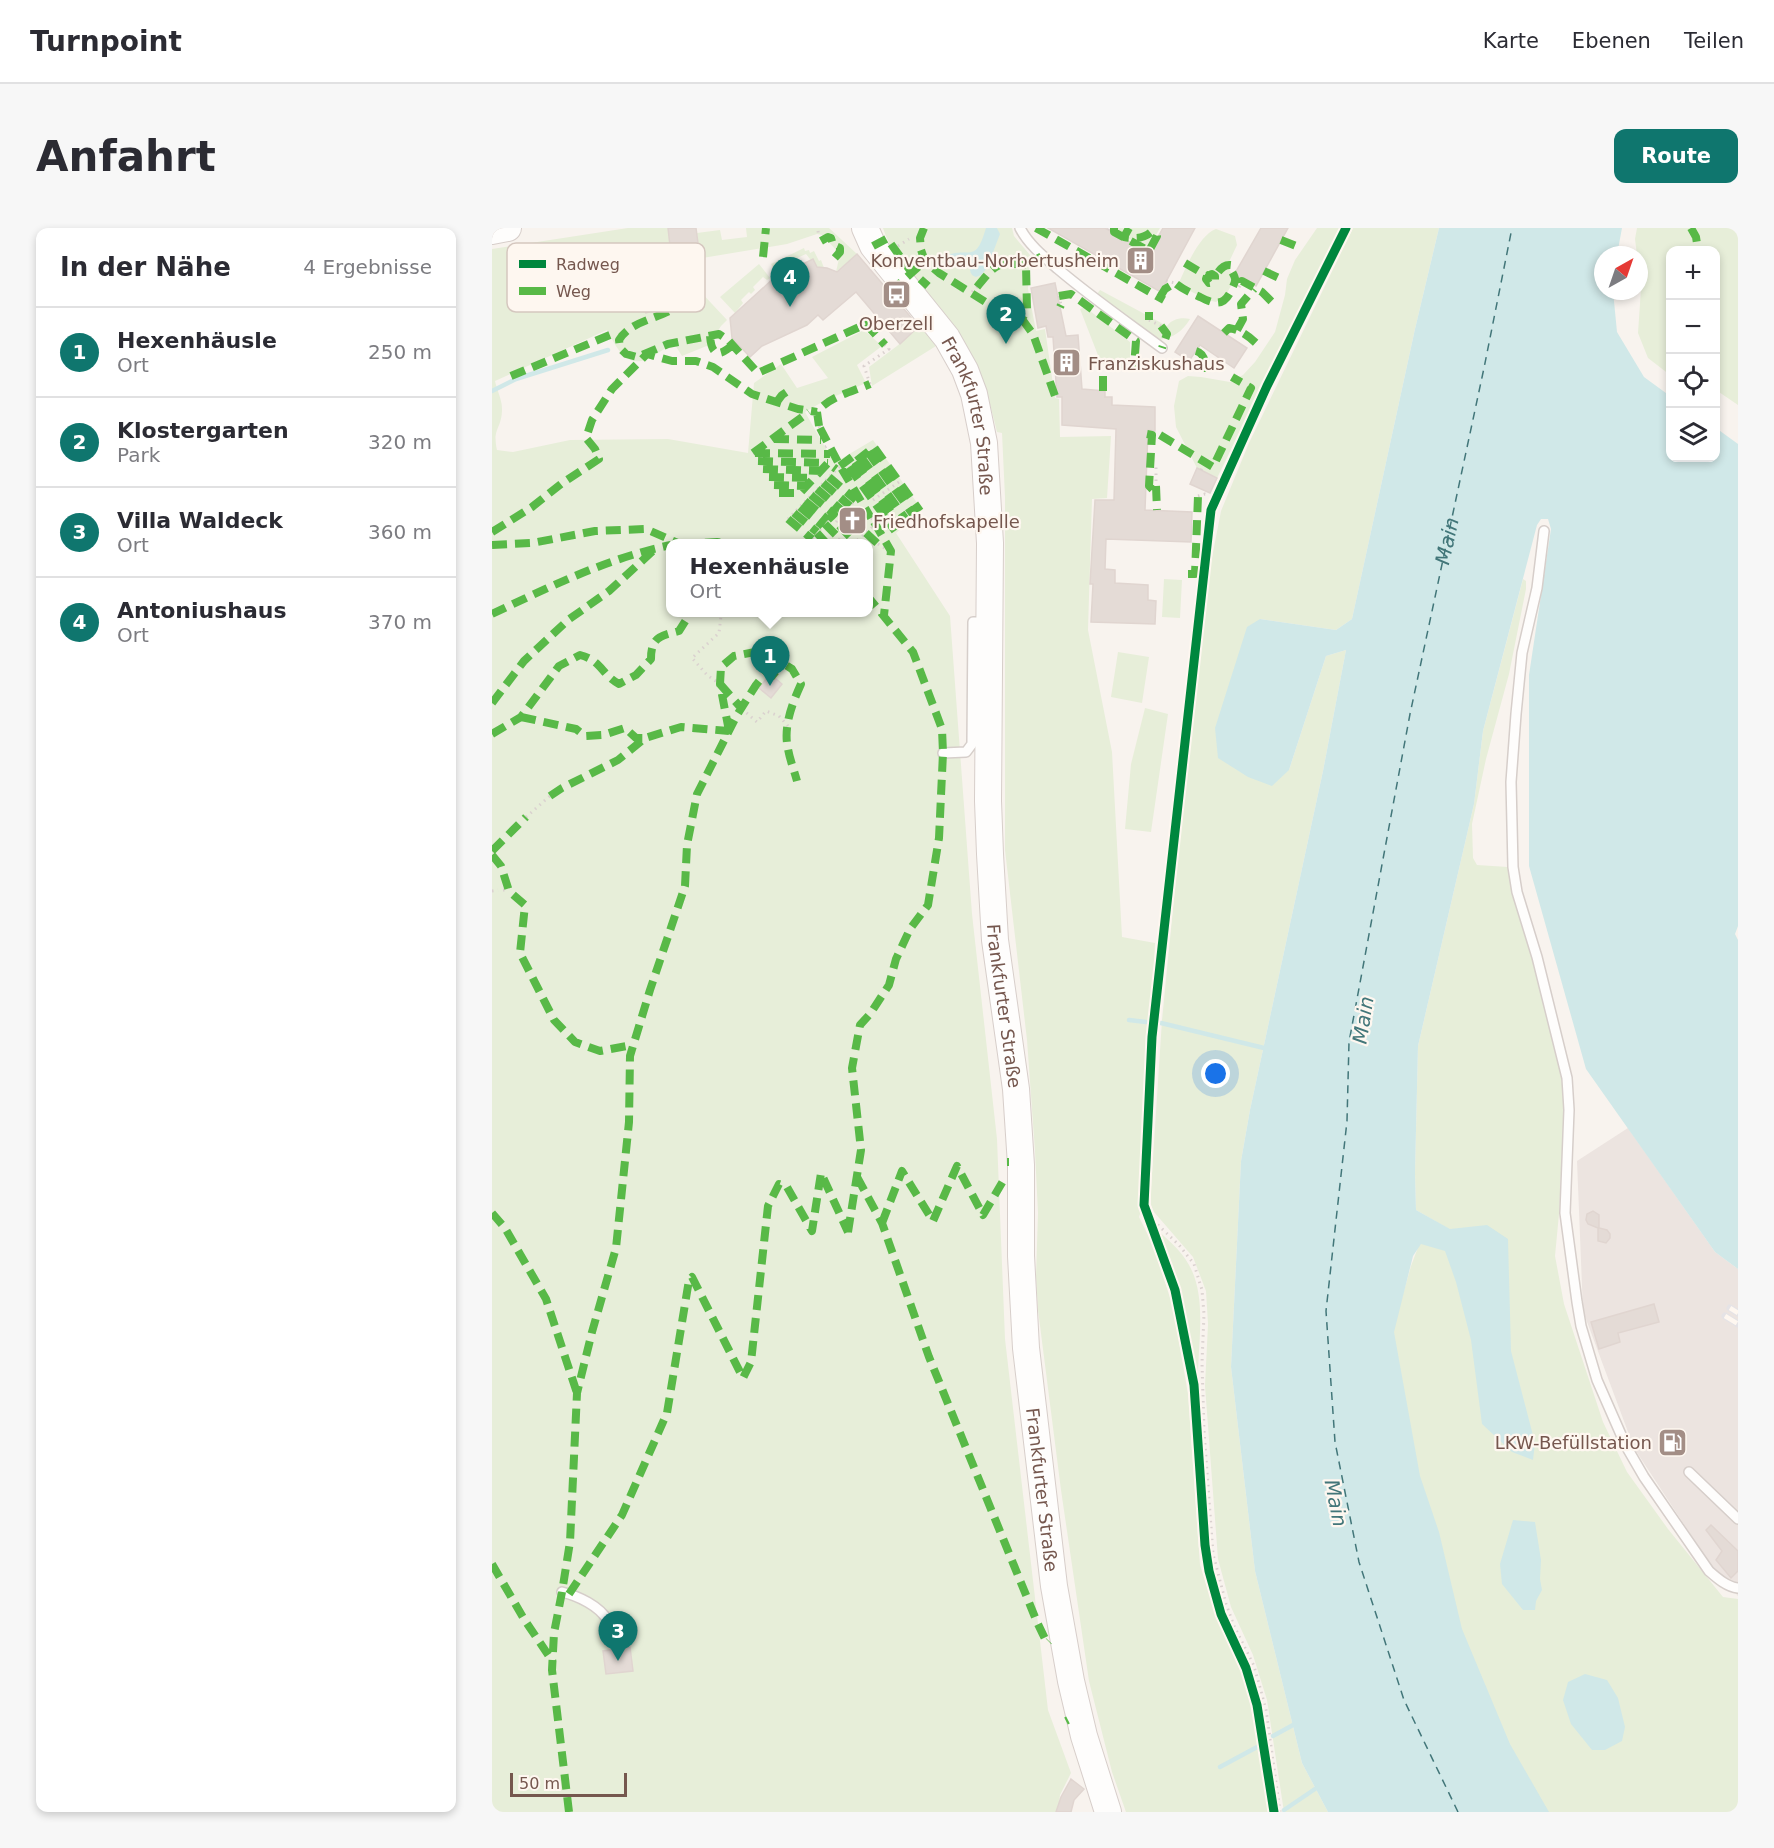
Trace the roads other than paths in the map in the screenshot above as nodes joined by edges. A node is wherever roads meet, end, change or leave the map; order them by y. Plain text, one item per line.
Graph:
1 (508, 228) edge
2 (1020, 228) edge
3 (492, 231) edge
4 (863, 232) edge
5 (1162, 348) dead end
6 (1544, 531) dead end
7 (990, 622) junction
8 (943, 753) dead end
9 (1689, 1472) dead end
10 (1738, 1519) edge
11 (1738, 1588) edge
12 (562, 1592) dead end
13 (611, 1640) dead end
14 (1108, 1812) edge

1 - 3 main road
2 - 5 lane
4 - 7 main road, Frankfurter Straße
6 - 11 lane
7 - 8 lane
7 - 14 main road, Frankfurter Straße
9 - 10 lane
12 - 13 lane

